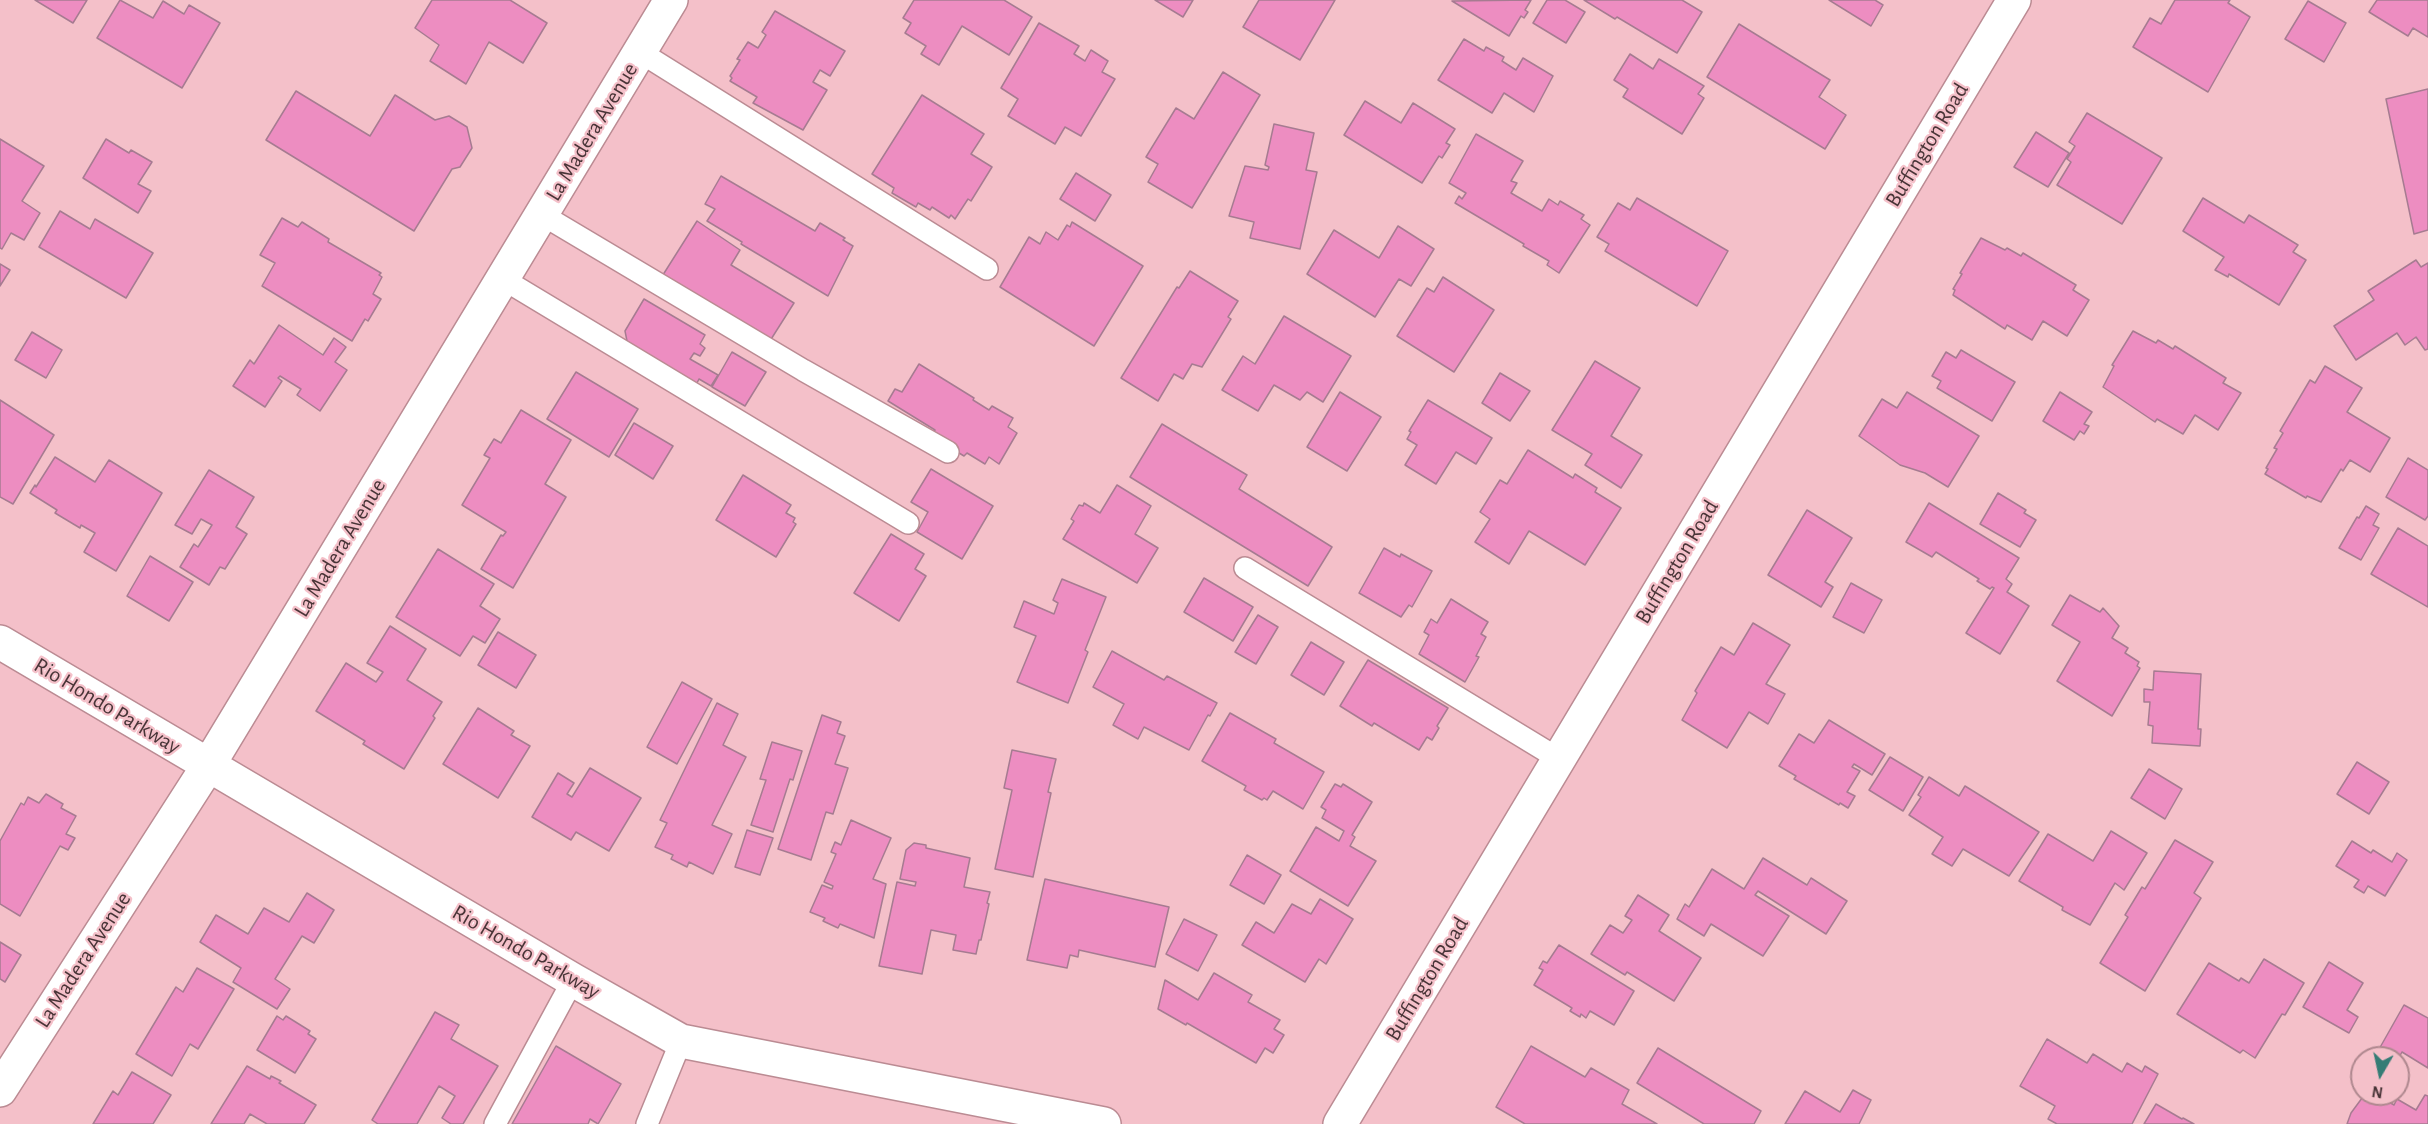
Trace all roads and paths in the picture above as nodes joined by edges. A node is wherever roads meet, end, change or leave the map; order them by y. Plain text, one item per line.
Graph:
1 (671, 0) edge
2 (2014, 0) edge
3 (640, 52) junction
4 (542, 214) junction
5 (987, 269) dead end
6 (503, 279) junction
7 (948, 452) dead end
8 (908, 523) dead end
9 (1245, 567) dead end
10 (0, 642) edge
11 (1559, 759) junction
12 (208, 766) junction
13 (573, 980) junction
14 (681, 1041) junction
15 (0, 1090) edge
16 (495, 1124) edge
17 (647, 1124) edge
18 (1104, 1124) edge
19 (1340, 1124) edge

1 - 3 street, La Madera Avenue
2 - 11 street, Buffington Road
3 - 4 street, La Madera Avenue
3 - 5 lane
4 - 6 street, La Madera Avenue
4 - 7 lane
6 - 8 lane
6 - 12 street, La Madera Avenue
9 - 11 lane
10 - 12 street, Rio Hondo Parkway
11 - 19 street, Buffington Road
12 - 13 street, Rio Hondo Parkway
12 - 15 street, La Madera Avenue
13 - 14 street, Rio Hondo Parkway
13 - 16 lane
14 - 17 lane
14 - 18 street, Rio Hondo Parkway

